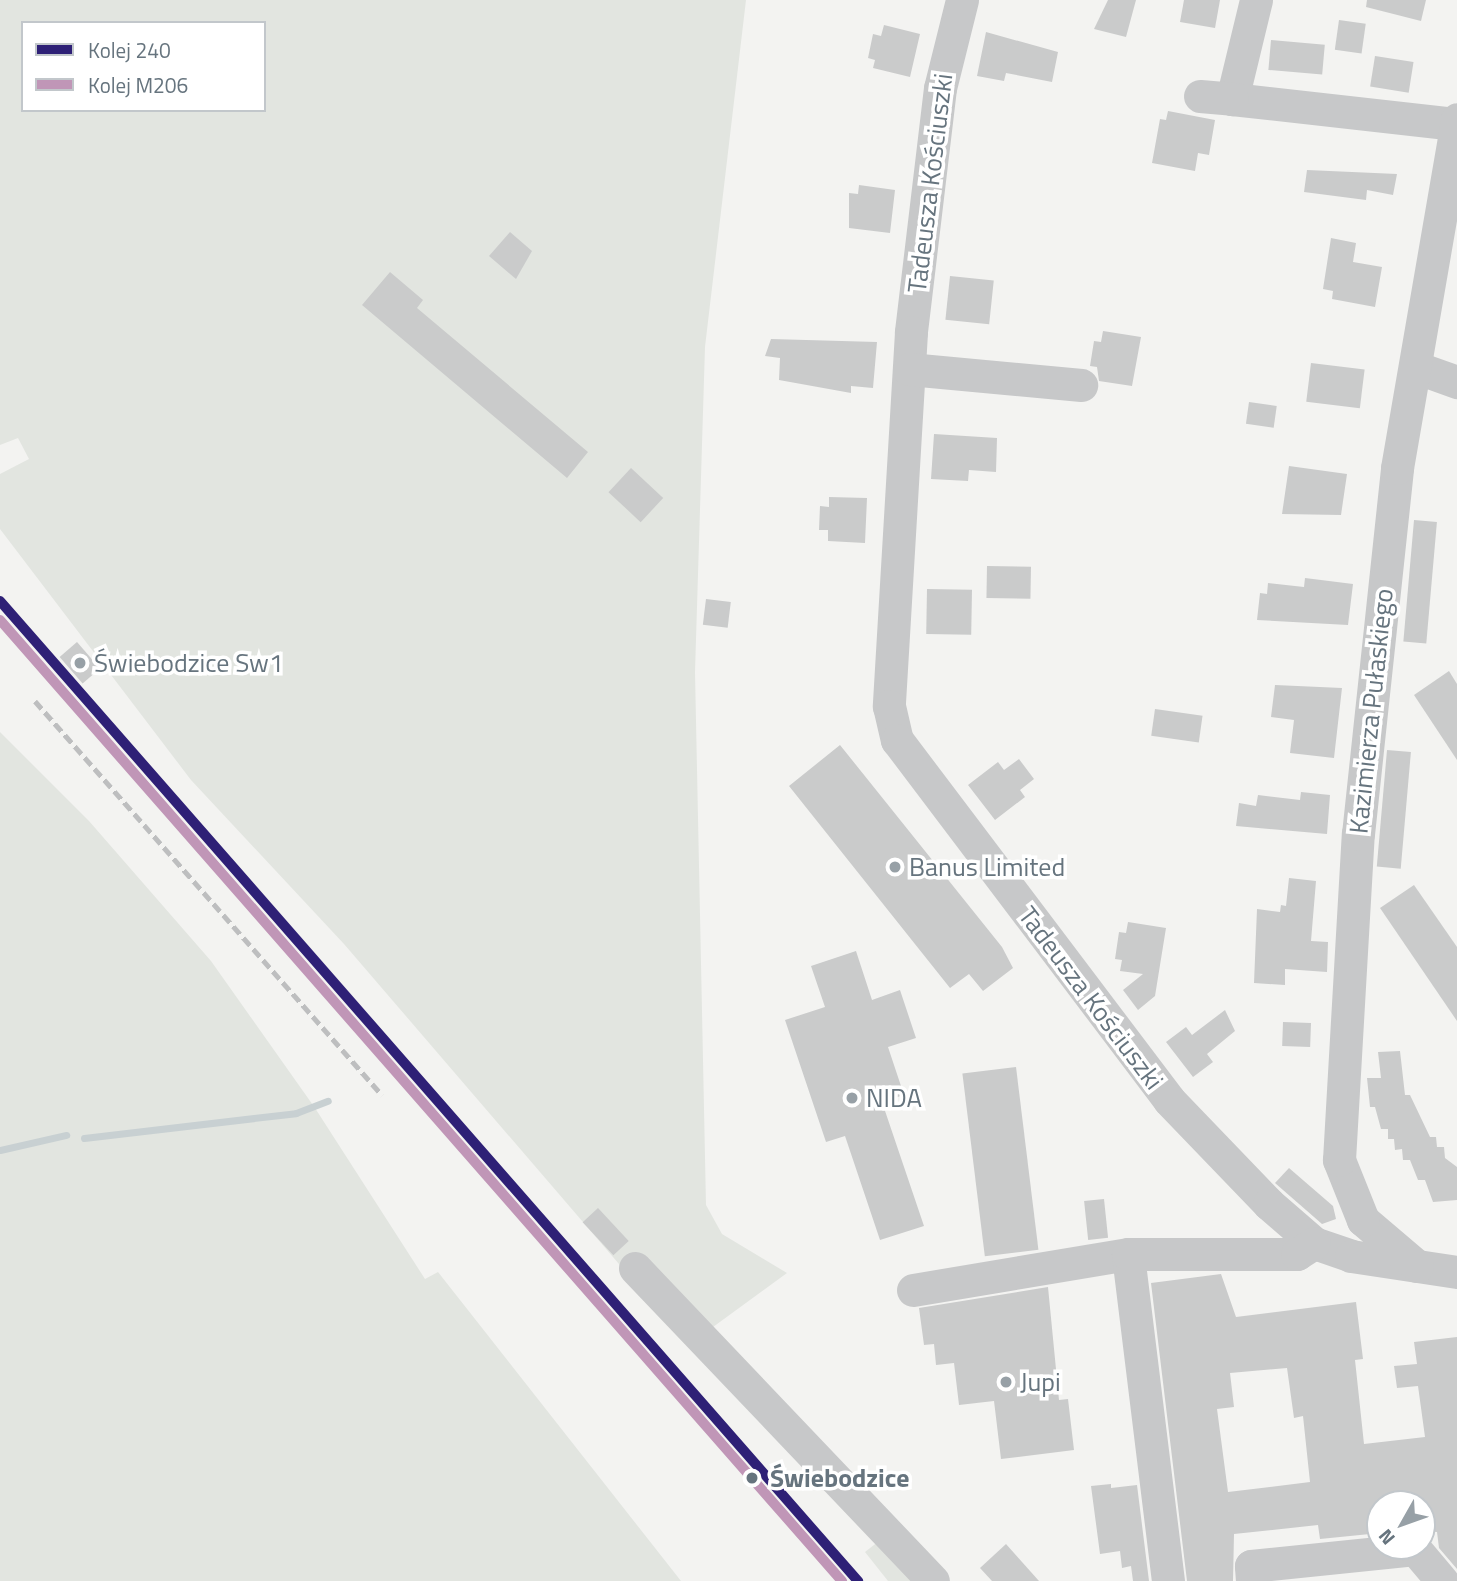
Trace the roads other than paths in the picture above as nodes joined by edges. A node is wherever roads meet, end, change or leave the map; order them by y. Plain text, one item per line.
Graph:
1 (962, 0) edge
2 (1256, 0) edge
3 (1456, 122) edge
4 (1415, 366) junction
5 (909, 369) junction
6 (1457, 382) edge
7 (1081, 386) dead end
8 (1314, 1243) junction
9 (1128, 1254) junction
10 (635, 1268) dead end
11 (1422, 1269) junction
12 (1457, 1272) edge
13 (912, 1290) dead end
14 (933, 1581) edge
15 (1168, 1581) edge
16 (1252, 1581) edge
17 (1442, 1581) edge

1 - 5 street, Tadeusza Kościuszki
2 - 3 street, Kazimierza Pułaskiego
3 - 4 street, Kazimierza Pułaskiego
4 - 6 street
4 - 11 street, Kazimierza Pułaskiego
5 - 7 street
5 - 8 street, Tadeusza Kościuszki
8 - 9 street
8 - 11 street
9 - 13 street
9 - 15 street
10 - 14 street
11 - 12 street
16 - 17 street

